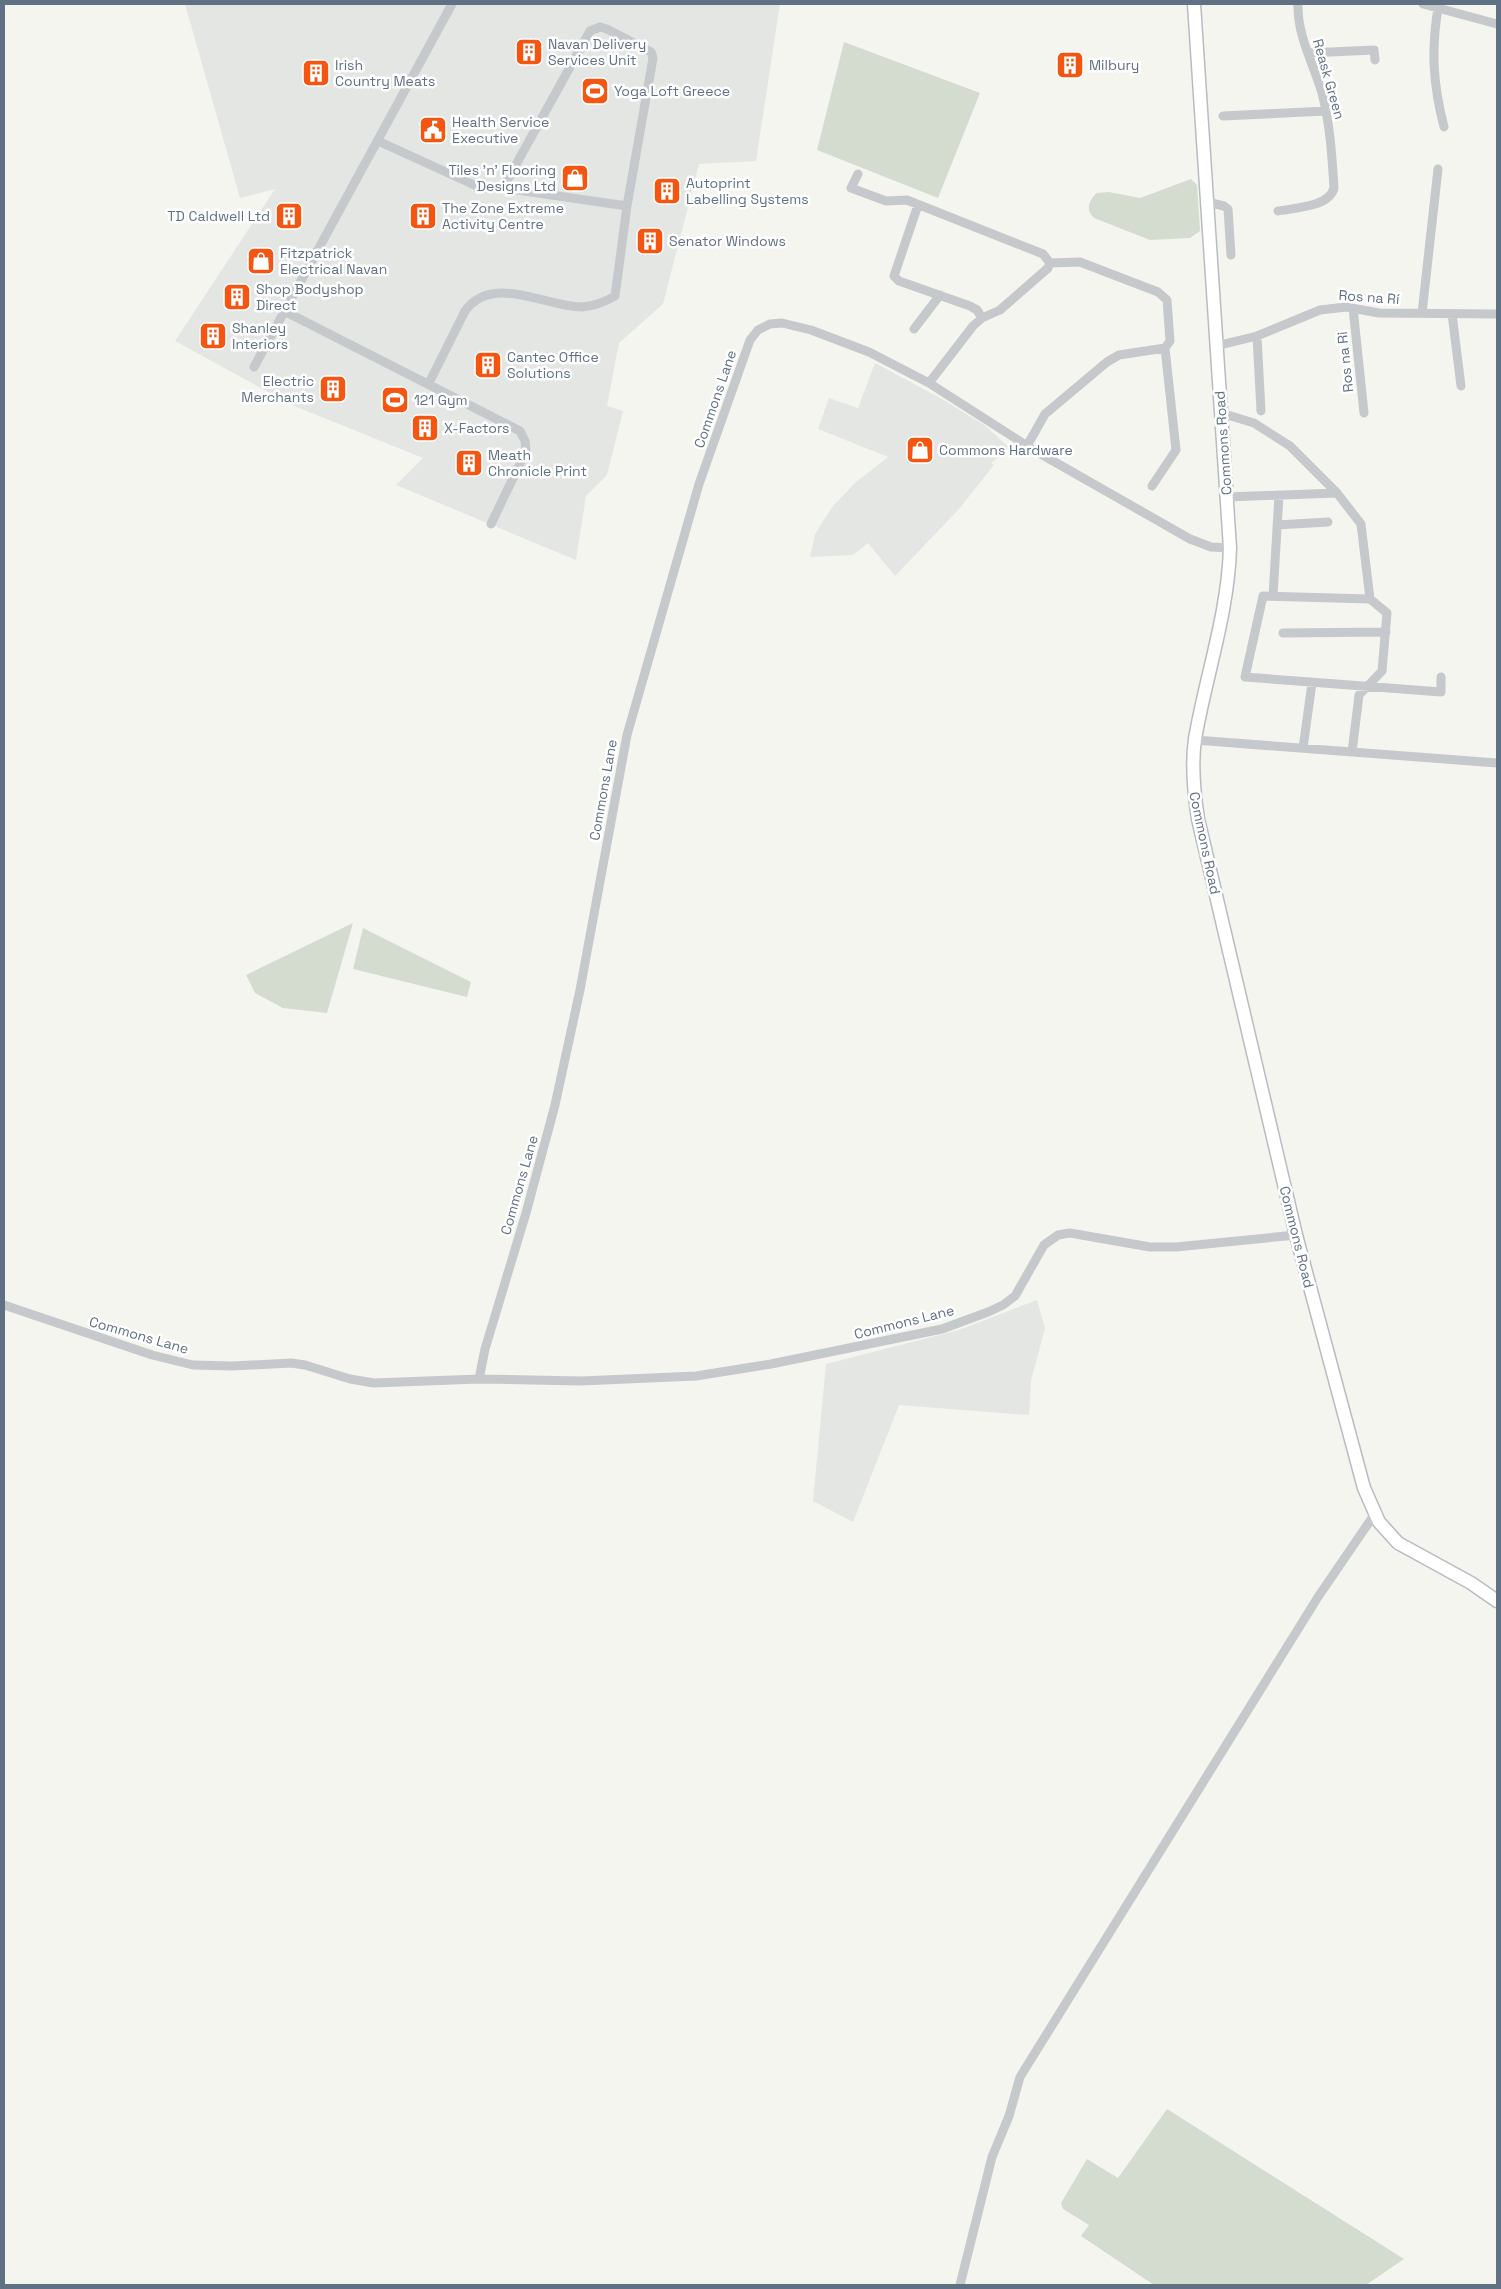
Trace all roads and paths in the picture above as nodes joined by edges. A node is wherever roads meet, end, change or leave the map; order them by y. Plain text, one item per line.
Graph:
1 (452, 4) edge
2 (1194, 4) edge
3 (1298, 4) edge
4 (1424, 4) edge
5 (1438, 8) junction
6 (1497, 24) edge
7 (1309, 54) junction
8 (1375, 60) dead end
9 (1326, 111) junction
10 (1222, 116) dead end
11 (1444, 126) dead end
12 (378, 141) junction
13 (1438, 169) dead end
14 (858, 174) dead end
15 (503, 188) junction
16 (1207, 202) junction
17 (918, 205) junction
18 (627, 206) junction
19 (1278, 211) dead end
20 (1231, 255) dead end
21 (1050, 264) junction
22 (940, 295) junction
23 (1353, 308) junction
24 (284, 311) junction
25 (1422, 313) junction
26 (1452, 314) junction
27 (1497, 314) edge
28 (982, 318) junction
29 (914, 329) dead end
30 (1257, 336) junction
31 (1216, 346) junction
32 (1164, 348) junction
33 (254, 367) dead end
34 (428, 383) junction
35 (929, 383) junction
36 (1461, 386) dead end
37 (1261, 411) dead end
38 (1364, 413) dead end
39 (1221, 414) junction
40 (1027, 446) junction
41 (1152, 486) dead end
42 (1337, 493) junction
43 (1279, 495) junction
44 (1227, 497) junction
45 (1328, 522) dead end
46 (491, 524) dead end
47 (1277, 525) junction
48 (1230, 548) junction
49 (1273, 596) junction
50 (1370, 599) junction
51 (1386, 632) junction
52 (1283, 633) dead end
53 (1441, 677) dead end
54 (1312, 683) junction
55 (1366, 687) junction
56 (1195, 740) junction
57 (1303, 748) junction
58 (1352, 752) junction
59 (1497, 763) edge
60 (1296, 1235) junction
61 (4, 1305) edge
62 (479, 1378) junction
63 (1374, 1515) junction
64 (1497, 1601) edge
65 (960, 2285) edge

1 - 12 street
2 - 16 street, Commons Road
3 - 7 street, Reask Green
4 - 5 street
5 - 6 street
5 - 11 street
7 - 8 street
7 - 9 street, Reask Green
9 - 10 street
9 - 19 street, Reask Green
12 - 15 street
12 - 24 street
13 - 25 street
14 - 17 street
15 - 18 street
15 - 18 street
16 - 20 street
16 - 31 street, Commons Road
17 - 21 street
17 - 22 street
18 - 34 street
21 - 28 street
21 - 32 street
22 - 28 street
22 - 29 street
23 - 25 street, Ros na Rí
23 - 30 street, Ros na Rí
23 - 38 street, Ros na Ri
24 - 33 street
24 - 34 street
25 - 26 street, Ros na Rí
26 - 27 street, Ros na Rí
26 - 36 street
28 - 35 street
30 - 31 street, Ros na Rí
30 - 37 street
31 - 39 street, Commons Road
32 - 40 street
32 - 41 street
34 - 46 street
35 - 40 street, Commons Lane
35 - 62 street, Commons Lane
39 - 42 street
39 - 44 street, Commons Road
40 - 48 street, Commons Lane
42 - 43 street
42 - 50 street
43 - 44 street
43 - 47 street
44 - 48 street, Commons Road
45 - 47 street
47 - 49 street
48 - 56 street, Commons Road
49 - 50 street
49 - 54 street
50 - 51 street
51 - 52 street
51 - 55 street
53 - 55 street
54 - 55 street
54 - 57 street
55 - 58 street
56 - 57 street
56 - 60 street, Commons Road
57 - 58 street
58 - 59 street
60 - 62 street, Commons Lane
60 - 63 street, Commons Road
61 - 62 street, Commons Lane
63 - 64 street, Commons Road
63 - 65 street

